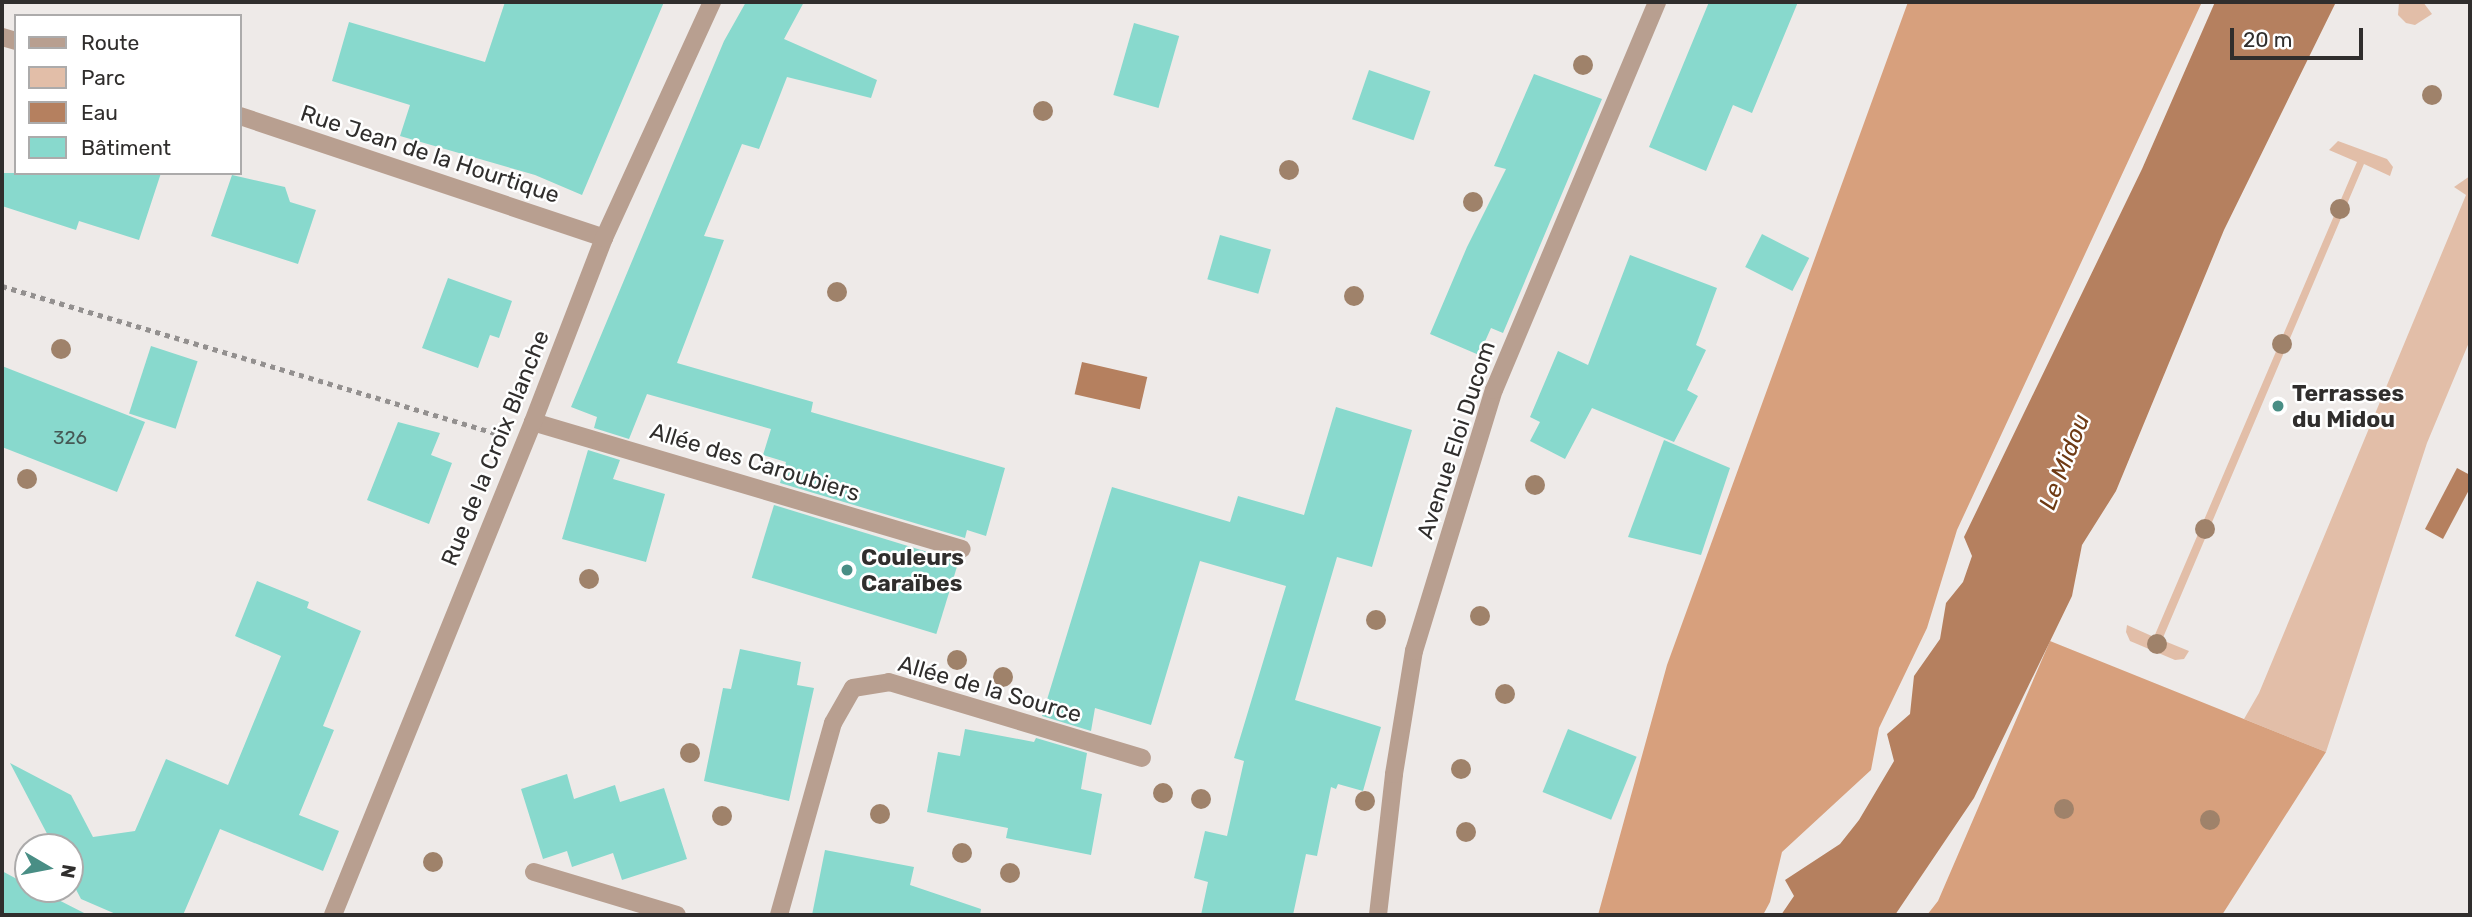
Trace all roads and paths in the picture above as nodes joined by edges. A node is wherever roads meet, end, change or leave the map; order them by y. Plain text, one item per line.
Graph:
1 (712, 2) edge
2 (1657, 2) edge
3 (242, 117) edge
4 (604, 238) junction
5 (2, 286) edge
6 (533, 422) junction
7 (502, 436) dead end
8 (962, 549) dead end
9 (1142, 758) dead end
10 (534, 872) dead end
11 (333, 915) edge
12 (677, 915) edge
13 (779, 915) edge
14 (1378, 915) edge

1 - 4 street, Rue de la Croix Blanche
2 - 14 street, Avenue Eloi Ducom
3 - 4 street, Rue Jean de la Hourtique
4 - 6 street, Rue de la Croix Blanche
5 - 7 path
6 - 8 street, Allée des Caroubiers
6 - 11 street, Rue de la Croix Blanche
9 - 13 street, Allée de la Source
10 - 12 street

